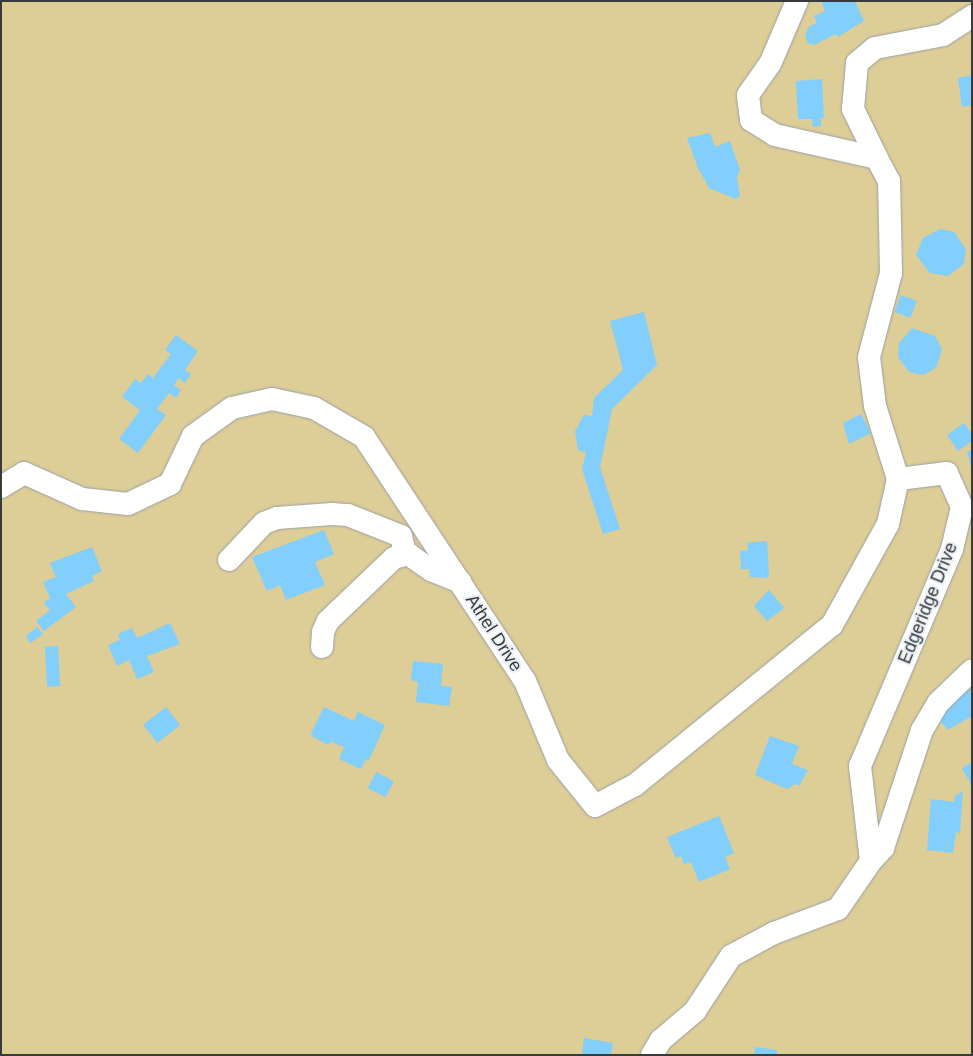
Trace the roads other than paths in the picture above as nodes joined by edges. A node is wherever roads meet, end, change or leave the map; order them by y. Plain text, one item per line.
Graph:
1 (796, 1) edge
2 (972, 16) edge
3 (877, 158) junction
4 (898, 479) junction
5 (1, 487) edge
6 (405, 554) junction
7 (229, 560) dead end
8 (460, 582) junction
9 (322, 647) dead end
10 (972, 670) edge
11 (871, 861) junction
12 (652, 1055) edge

1 - 3 street
2 - 3 street
3 - 4 street
4 - 8 street, Athel Drive
4 - 11 street, Edgeridge Drive
5 - 8 street, Athel Drive
6 - 7 street
6 - 8 street
6 - 9 street
10 - 11 street
11 - 12 street

